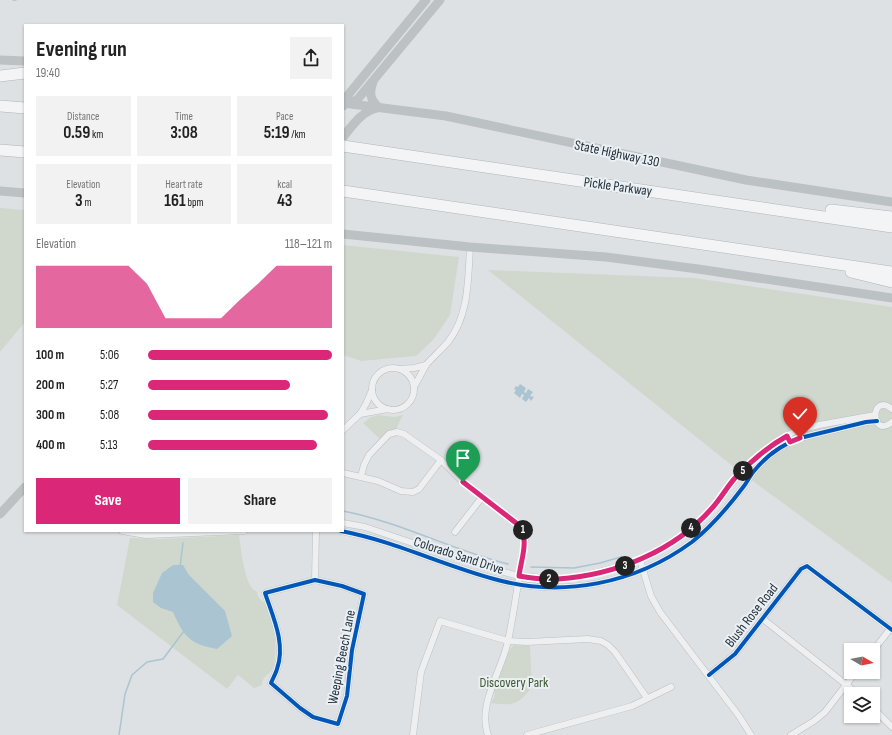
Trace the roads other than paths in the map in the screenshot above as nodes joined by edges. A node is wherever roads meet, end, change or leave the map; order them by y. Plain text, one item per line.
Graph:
1 (426, 0) edge
2 (440, 0) edge
3 (0, 60) edge
4 (24, 61) edge
5 (24, 73) edge
6 (0, 76) edge
7 (374, 80) junction
8 (344, 104) edge
9 (0, 106) edge
10 (378, 107) junction
11 (24, 108) edge
12 (344, 136) edge
13 (344, 146) edge
14 (0, 150) edge
15 (24, 152) edge
16 (0, 191) edge
17 (344, 191) edge
18 (24, 193) edge
19 (678, 195) junction
20 (892, 202) edge
21 (892, 217) edge
22 (892, 227) edge
23 (344, 234) edge
24 (470, 247) junction
25 (755, 252) junction
26 (892, 272) edge
27 (892, 282) edge
28 (892, 298) edge
29 (426, 365) junction
30 (399, 369) junction
31 (414, 388) junction
32 (372, 390) junction
33 (388, 409) junction
34 (892, 409) edge
35 (360, 414) junction
36 (876, 418) junction
37 (892, 422) edge
38 (344, 429) edge
39 (788, 439) junction
40 (441, 460) junction
41 (344, 473) edge
42 (361, 476) junction
43 (24, 488) edge
44 (483, 496) junction
45 (0, 514) edge
46 (344, 522) edge
47 (128, 532) edge
48 (220, 532) edge
49 (316, 532) edge
50 (344, 532) edge
51 (455, 532) dead end
52 (640, 560) junction
53 (643, 570) junction
54 (519, 576) junction
55 (316, 580) junction
56 (517, 585) junction
57 (763, 619) junction
58 (891, 630) edge
59 (508, 641) junction
60 (880, 643) edge
61 (709, 675) junction
62 (850, 679) edge
63 (846, 684) junction
64 (671, 687) dead end
65 (850, 687) edge
66 (648, 698) junction
67 (880, 715) edge
68 (892, 727) edge
69 (802, 733) edge
70 (413, 735) edge
71 (488, 735) edge
72 (527, 735) edge
73 (751, 735) edge
74 (791, 735) edge

1 - 8 main road
2 - 7 main road
3 - 4 main road
5 - 6 highway
7 - 8 main road
7 - 10 main road
8 - 10 main road, State Highway 130
9 - 11 highway
10 - 12 main road
10 - 20 main road, State Highway 130
13 - 19 highway, Pickle Parkway
14 - 15 highway
16 - 18 main road
17 - 25 highway
19 - 21 highway
19 - 22 highway, Pickle Parkway
23 - 24 main road
24 - 28 main road
24 - 29 street
25 - 26 highway
25 - 27 highway
29 - 30 street
29 - 31 street
30 - 31 street
30 - 32 street
31 - 33 street
32 - 33 street
32 - 35 street
33 - 35 street
34 - 36 street
35 - 38 street
36 - 37 street
36 - 39 street, Colorado Sand Drive
39 - 52 street, Colorado Sand Drive
39 - 53 street, Colorado Sand Drive
40 - 42 street
40 - 42 street
40 - 44 street
41 - 42 street
43 - 45 main road
44 - 51 street
44 - 54 street
46 - 54 street, Colorado Sand Drive
47 - 48 street
49 - 55 street
50 - 56 street, Colorado Sand Drive
52 - 53 street
52 - 54 street, Colorado Sand Drive
53 - 56 street, Colorado Sand Drive
53 - 61 street
54 - 56 street
55 - 55 street, Weeping Beech Lane
56 - 59 street
57 - 58 street, Blush Rose Road
57 - 61 street, Blush Rose Road
57 - 63 street
58 - 60 street
59 - 66 street
59 - 70 street
59 - 71 street
61 - 73 street
62 - 63 street
63 - 65 street
63 - 69 street
64 - 66 street
66 - 72 street
67 - 68 street
69 - 74 street

